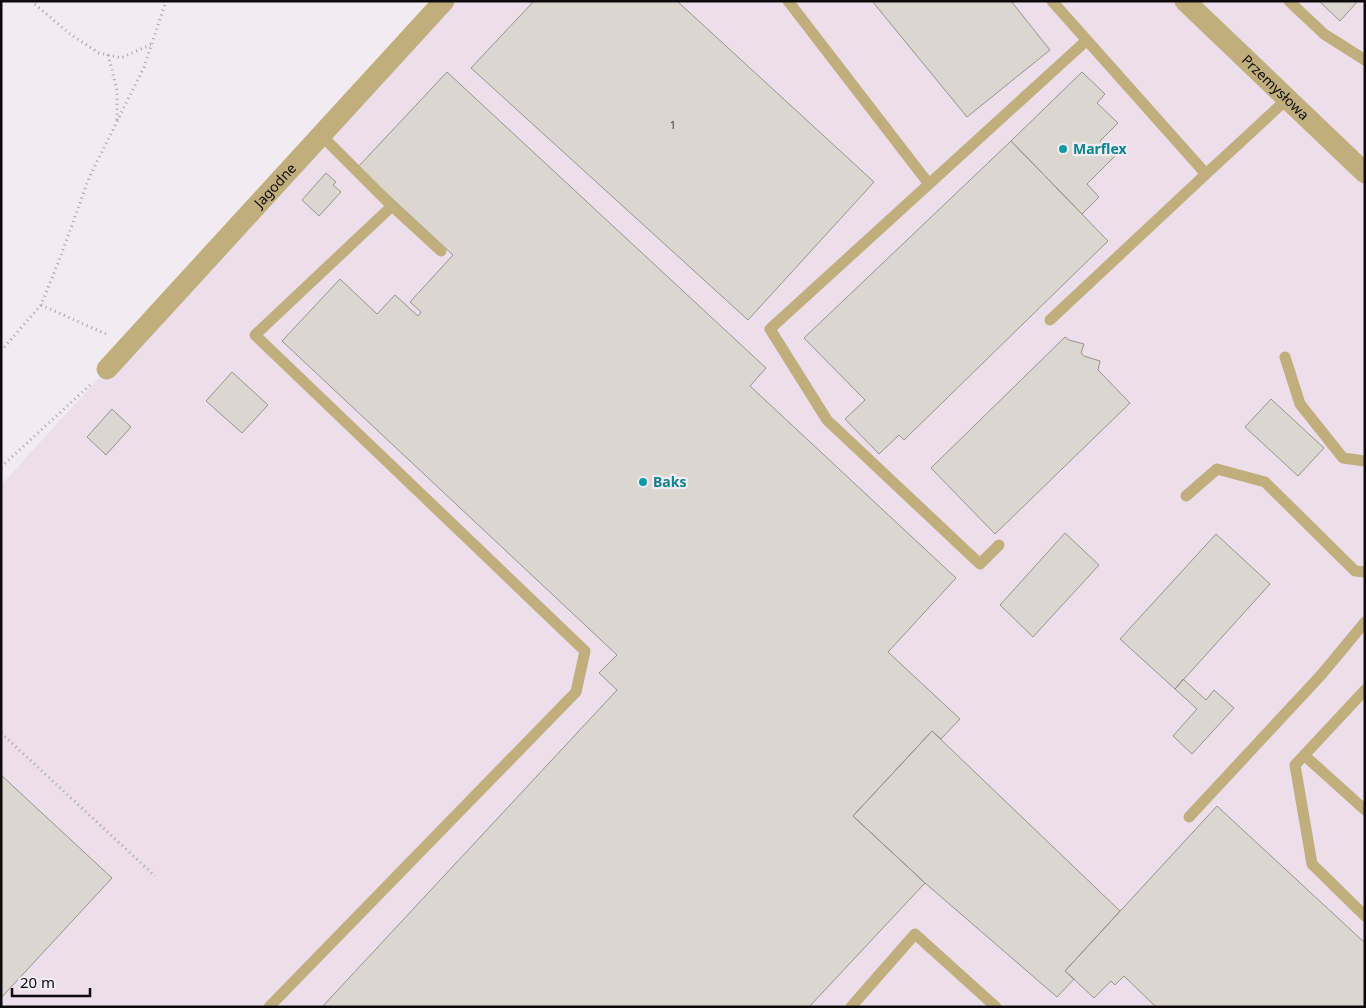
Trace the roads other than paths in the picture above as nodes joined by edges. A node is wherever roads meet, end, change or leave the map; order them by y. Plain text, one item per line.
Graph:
1 (444, 1) edge
2 (788, 1) edge
3 (1052, 1) edge
4 (1184, 1) edge
5 (1289, 1) edge
6 (1087, 40) junction
7 (1365, 60) edge
8 (1287, 99) junction
9 (321, 135) junction
10 (1206, 174) junction
11 (1365, 174) edge
12 (929, 184) junction
13 (392, 206) junction
14 (441, 251) dead end
15 (1050, 320) dead end
16 (1285, 357) dead end
17 (107, 369) road end
18 (1365, 460) edge
19 (1186, 496) dead end
20 (999, 545) dead end
21 (1365, 572) edge
22 (1365, 622) edge
23 (1365, 690) edge
24 (1304, 755) junction
25 (1365, 810) edge
26 (1189, 817) dead end
27 (1365, 916) edge
28 (269, 1007) edge
29 (850, 1007) edge
30 (996, 1007) edge

1 - 9 street, Jagodne
2 - 12 lane
3 - 6 lane
4 - 8 street, Przemysłowa
5 - 7 lane
6 - 10 lane
6 - 12 lane
8 - 10 lane
8 - 11 street, Przemysłowa
9 - 13 lane
9 - 17 street, Jagodne
10 - 15 lane
12 - 20 lane
13 - 14 lane
13 - 28 lane
16 - 18 lane
19 - 21 lane
22 - 26 lane
23 - 24 lane
24 - 25 lane
24 - 27 lane
29 - 30 lane

